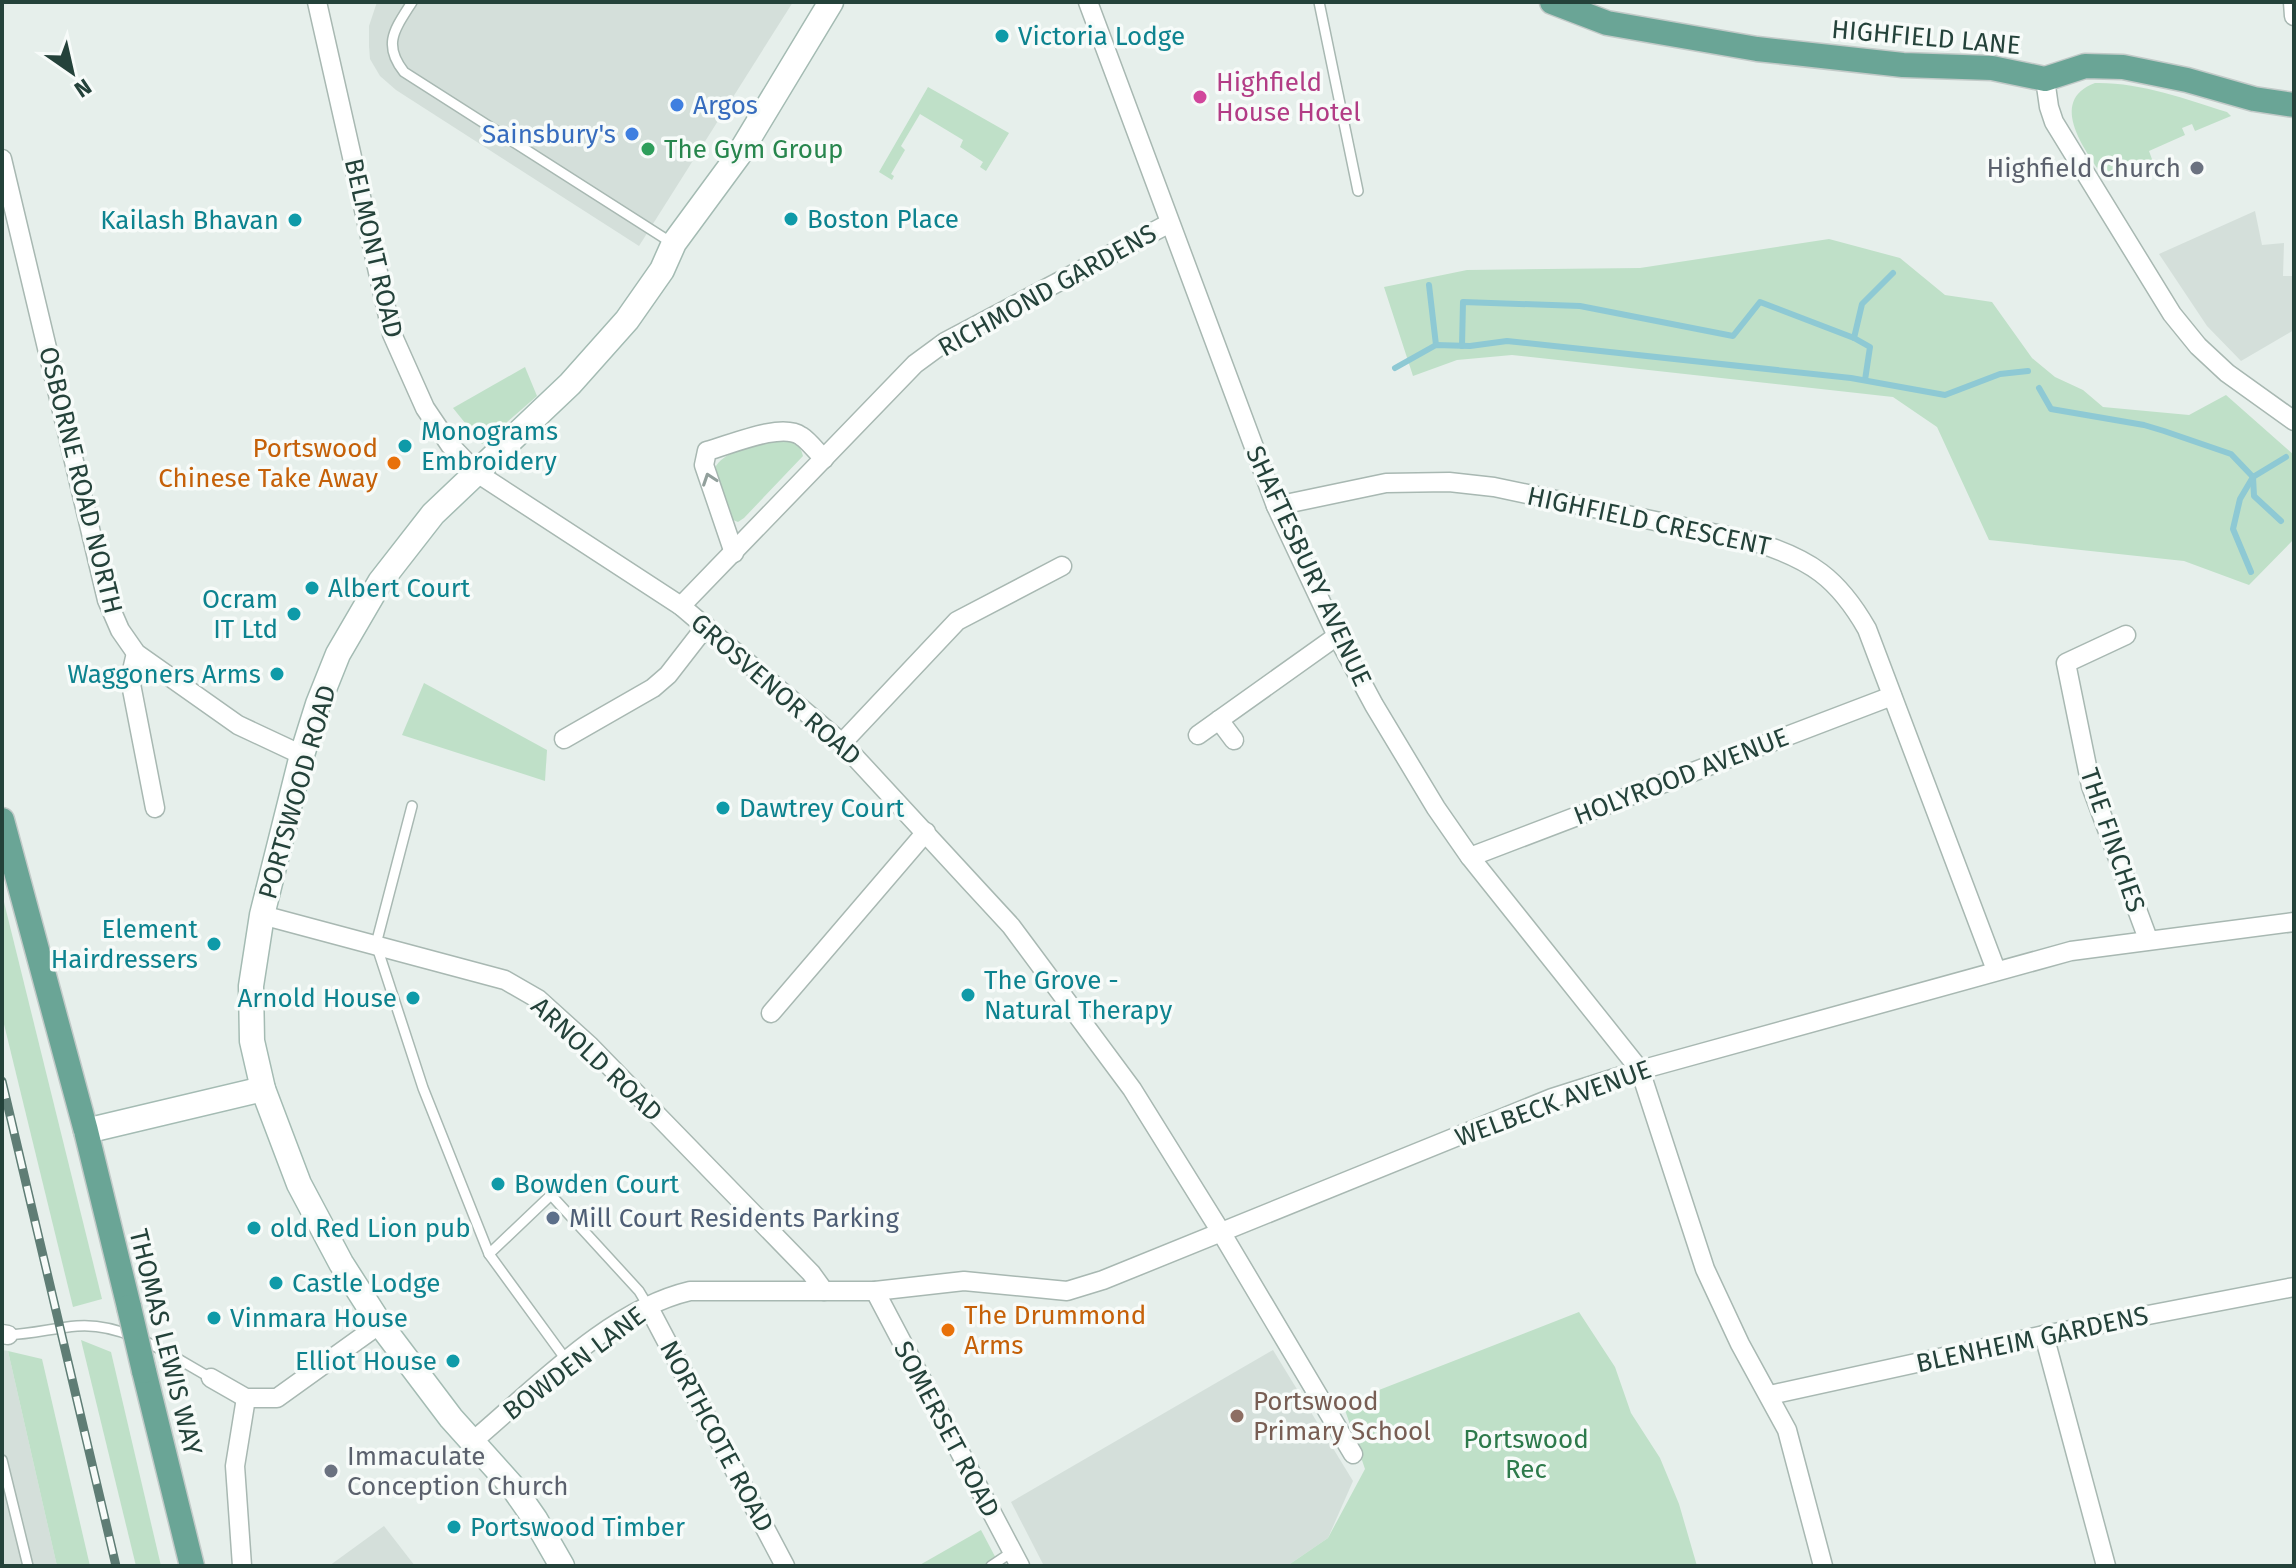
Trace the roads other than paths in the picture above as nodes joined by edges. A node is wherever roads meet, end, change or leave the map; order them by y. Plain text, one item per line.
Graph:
1 (317, 2) edge
2 (412, 2) edge
3 (831, 2) edge
4 (1088, 2) edge
5 (1319, 2) edge
6 (1552, 2) edge
7 (2293, 2) edge
8 (2294, 16) edge
9 (2045, 79) junction
10 (2294, 105) edge
11 (2, 159) edge
12 (1358, 191) dead end
13 (1168, 224) junction
14 (674, 243) junction
15 (2294, 421) edge
16 (824, 459) junction
17 (477, 473) junction
18 (1276, 506) junction
19 (734, 553) junction
20 (1062, 566) dead end
21 (681, 606) junction
22 (706, 626) junction
23 (2126, 635) dead end
24 (1337, 636) junction
25 (136, 653) junction
26 (1892, 696) junction
27 (1219, 720) junction
28 (1198, 735) dead end
29 (564, 739) dead end
30 (1234, 740) dead end
31 (842, 743) junction
32 (302, 755) junction
33 (158, 794) dead end
34 (412, 806) dead end
35 (2, 820) edge
36 (926, 832) junction
37 (1470, 857) junction
38 (262, 915) junction
39 (2294, 922) edge
40 (2148, 939) junction
41 (376, 944) junction
42 (1996, 970) junction
43 (771, 1013) dead end
44 (1640, 1070) junction
45 (263, 1089) junction
46 (86, 1131) junction
47 (1221, 1232) junction
48 (489, 1254) junction
49 (2294, 1287) edge
50 (824, 1291) junction
51 (875, 1291) junction
52 (648, 1306) junction
53 (380, 1324) junction
54 (5, 1334) edge
55 (2044, 1335) junction
56 (567, 1361) junction
57 (211, 1378) joint
58 (1770, 1395) junction
59 (246, 1398) junction
60 (473, 1441) junction
61 (1353, 1454) dead end
62 (2, 1460) edge
63 (4, 1478) edge
64 (1016, 1559) edge
65 (28, 1566) edge
66 (192, 1566) edge
67 (242, 1566) edge
68 (562, 1566) edge
69 (785, 1566) edge
70 (991, 1566) edge
71 (1823, 1566) edge
72 (2106, 1566) edge

1 - 17 street, BELMONT ROAD
2 - 14 lane
3 - 14 street, PORTSWOOD ROAD
4 - 13 street, SHAFTESBURY AVENUE
5 - 12 lane
6 - 9 main road, HIGHFIELD LANE
7 - 8 street
9 - 10 main road, HIGHFIELD LANE
9 - 15 street
11 - 25 street, OSBORNE ROAD NORTH
13 - 16 street, RICHMOND GARDENS
13 - 18 street, SHAFTESBURY AVENUE
14 - 17 street, PORTSWOOD ROAD
16 - 19 street, RICHMOND GARDENS
19 -> 16 street
17 - 21 street, GROSVENOR ROAD
17 - 32 street, PORTSWOOD ROAD
18 - 24 street, SHAFTESBURY AVENUE
18 - 26 street, HIGHFIELD CRESCENT
19 - 21 street, RICHMOND GARDENS
20 - 31 street
21 - 22 street, GROSVENOR ROAD
22 - 29 street
22 - 31 street, GROSVENOR ROAD
23 - 40 street, THE FINCHES
24 - 27 street
24 - 37 street, SHAFTESBURY AVENUE
25 - 32 street, OSBORNE ROAD NORTH
25 - 33 street
26 - 37 street, HOLYROOD AVENUE
26 - 42 street, HIGHFIELD CRESCENT
27 - 28 street
27 - 30 street
31 - 36 street, GROSVENOR ROAD
32 - 38 street, PORTSWOOD ROAD
34 - 41 lane
35 - 46 main road, THOMAS LEWIS WAY
36 - 43 street
36 - 47 street, GROSVENOR ROAD
37 - 44 street, SHAFTESBURY AVENUE
38 - 41 street, ARNOLD ROAD
38 - 45 street, PORTSWOOD ROAD
39 - 40 street, WELBECK AVENUE
40 - 42 street, WELBECK AVENUE
41 - 48 lane
41 - 50 street, ARNOLD ROAD
42 - 44 street, WELBECK AVENUE
44 - 47 street, WELBECK AVENUE
44 - 58 street
45 - 46 street
45 - 53 street, PORTSWOOD ROAD
46 - 66 main road, THOMAS LEWIS WAY, bridge
47 - 51 street, WELBECK AVENUE
47 - 61 street, GROSVENOR ROAD
48 - 52 lane
48 - 56 lane
49 - 55 street, BLENHEIM GARDENS
50 - 51 street, WELBECK AVENUE
50 - 52 street, BOWDEN LANE
51 - 64 street, SOMERSET ROAD
52 - 56 street, BOWDEN LANE
52 - 69 street, NORTHCOTE ROAD
53 - 59 street
53 - 60 street, PORTSWOOD ROAD
54 - 57 lane
55 - 58 street, BLENHEIM GARDENS
55 - 72 street
56 - 60 street, BOWDEN LANE
57 - 59 street
58 - 71 street
59 - 67 street
60 - 68 street, PORTSWOOD ROAD
62 - 63 lane
63 - 65 lane
64 - 70 lane

